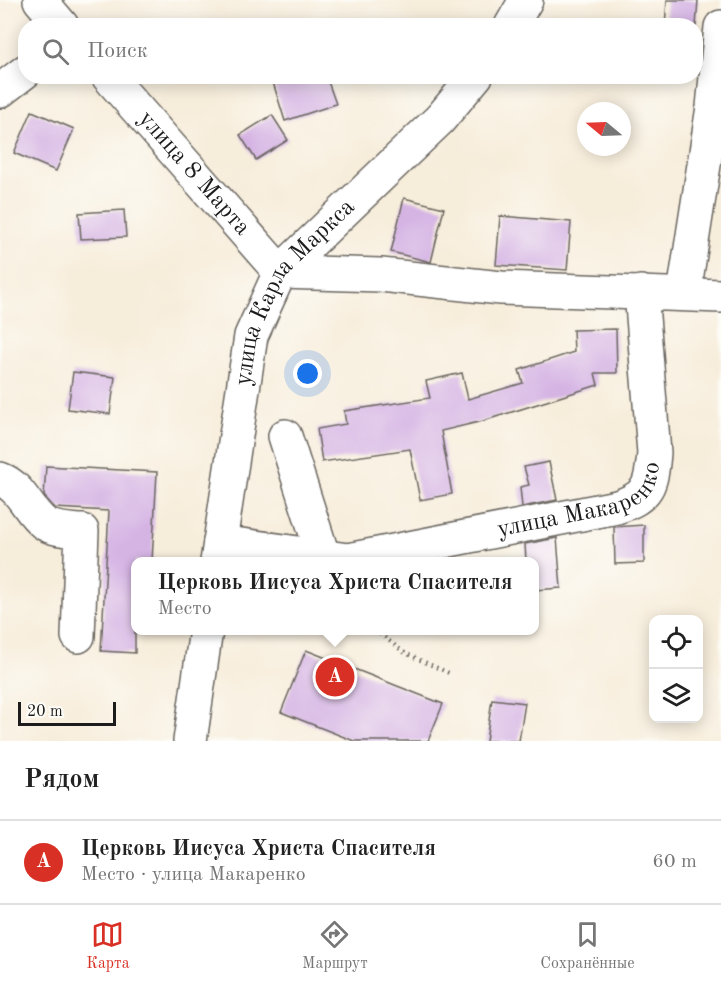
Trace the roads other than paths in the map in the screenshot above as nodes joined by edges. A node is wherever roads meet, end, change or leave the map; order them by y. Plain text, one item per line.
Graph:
1 (40, 0) edge
2 (526, 0) edge
3 (56, 18) edge
4 (516, 18) edge
5 (721, 27) edge
6 (18, 77) edge
7 (115, 84) edge
8 (469, 84) edge
9 (0, 91) edge
10 (280, 272) junction
11 (641, 292) junction
12 (684, 293) junction
13 (721, 296) edge
14 (285, 436) dead end
15 (0, 479) edge
16 (218, 552) edge
17 (306, 557) edge
18 (324, 557) edge
19 (363, 557) edge
20 (206, 635) edge
21 (78, 636) dead end
22 (190, 741) edge

1 - 3 street
2 - 4 street
5 - 12 street
6 - 9 street
7 - 10 street, улица 8 Марта
8 - 10 street, улица Карла Маркса
10 - 11 street
10 - 16 street, улица Карла Маркса
11 - 12 street
11 - 19 street, улица Макаренко
12 - 13 street
14 - 18 street
15 - 21 street
16 - 17 street, улица Макаренко
20 - 22 street

